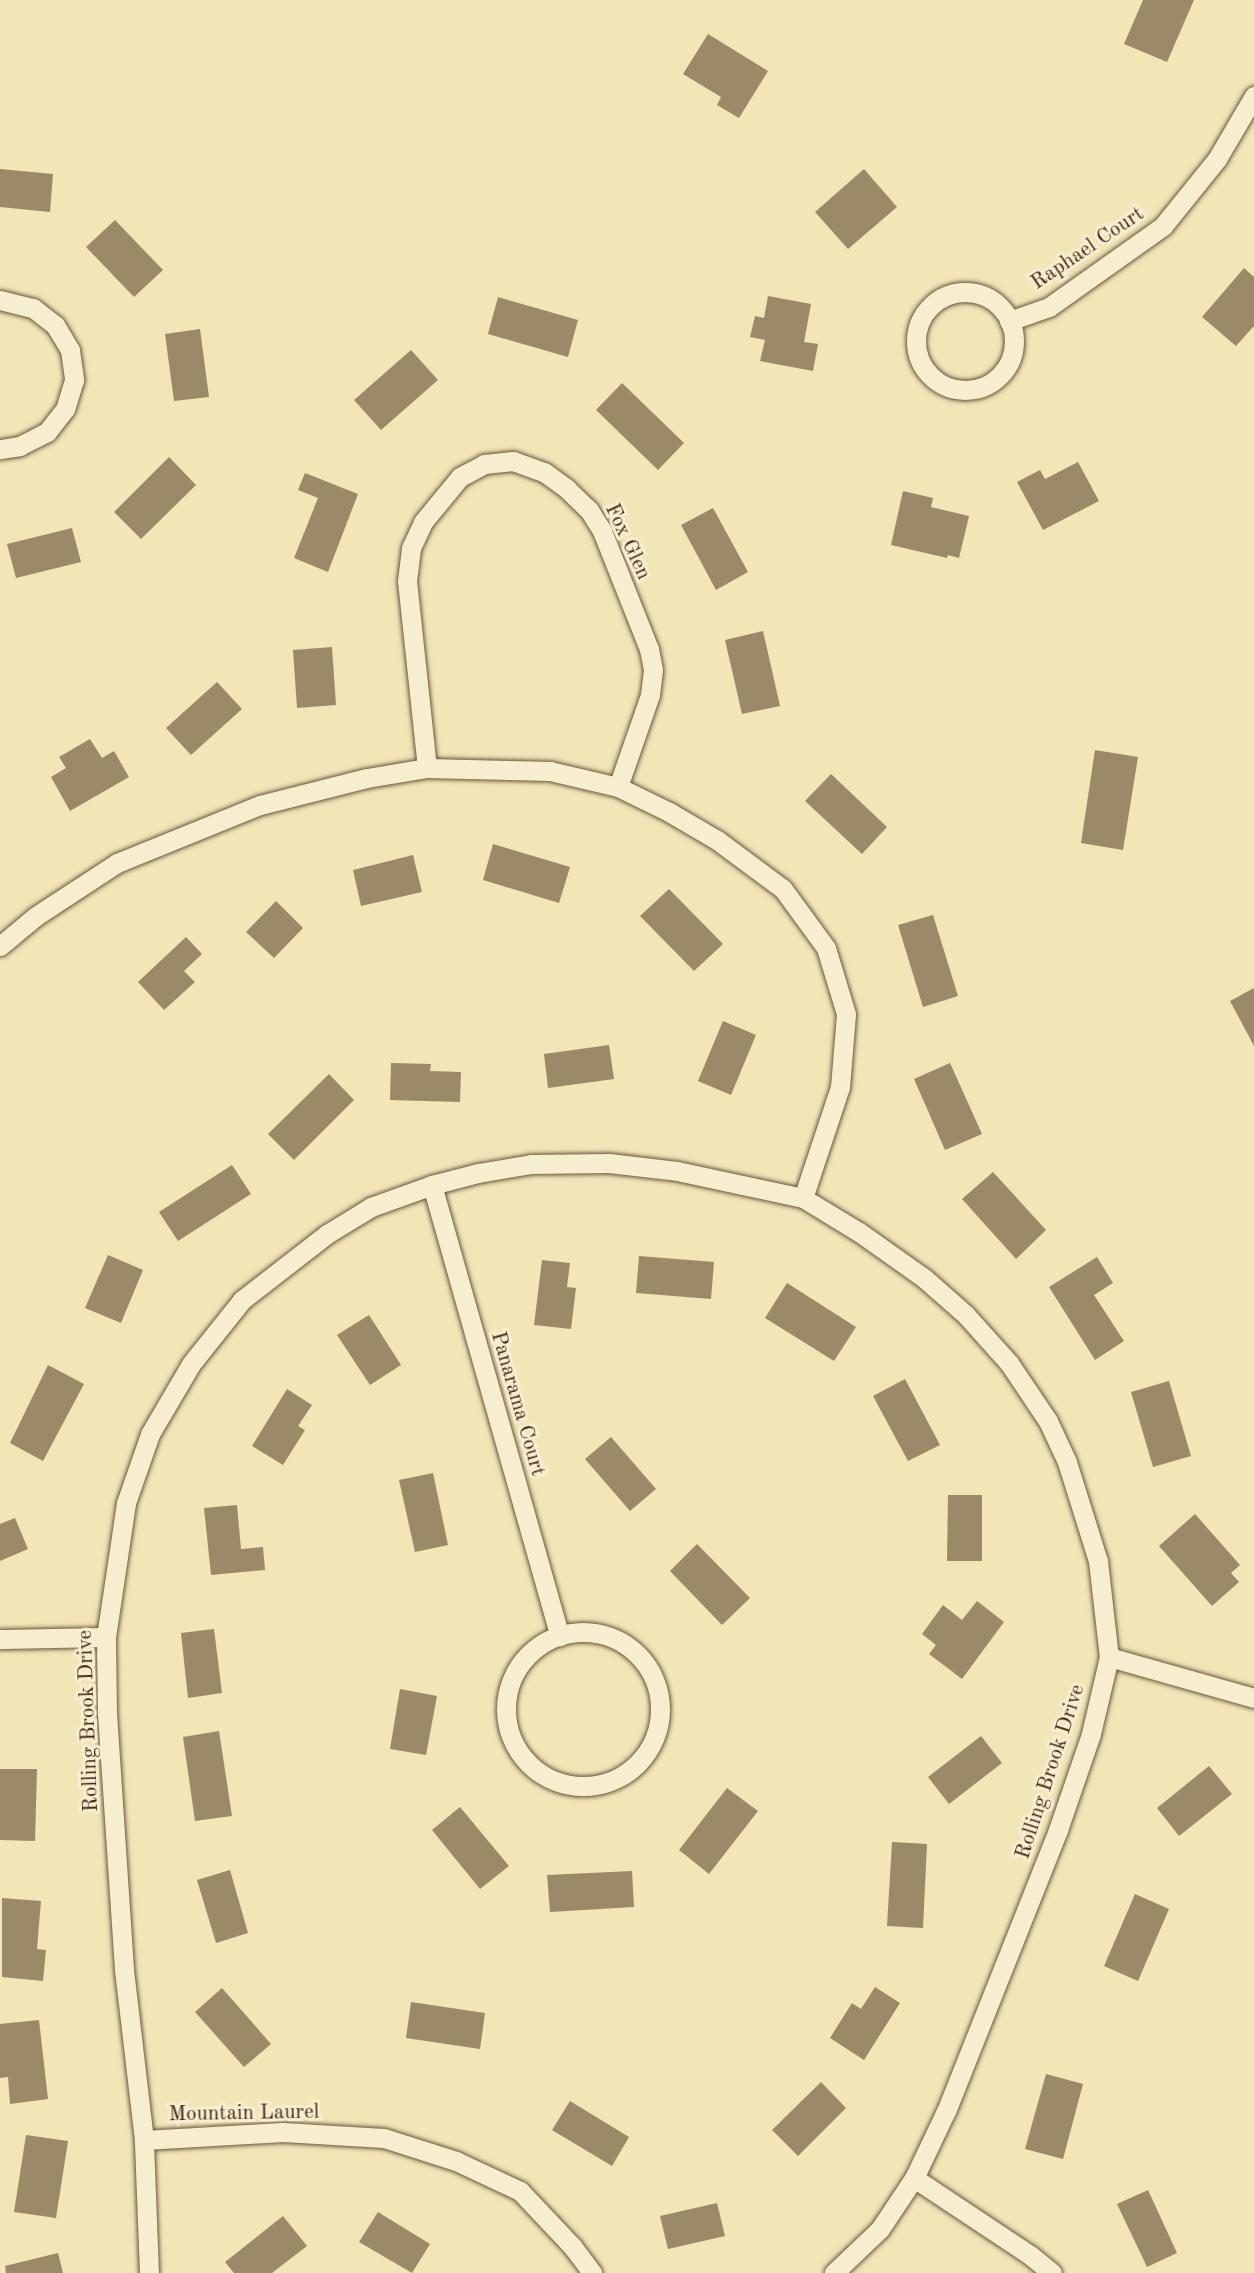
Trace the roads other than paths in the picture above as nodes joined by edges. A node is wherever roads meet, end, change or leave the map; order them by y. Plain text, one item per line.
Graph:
1 (1254, 96) edge
2 (0, 300) edge
3 (1009, 321) junction
4 (0, 449) edge
5 (427, 768) junction
6 (618, 787) junction
7 (0, 946) edge
8 (432, 1185) junction
9 (803, 1198) junction
10 (560, 1636) junction
11 (106, 1637) junction
12 (0, 1639) edge
13 (1109, 1657) junction
14 (1254, 1698) edge
15 (144, 2140) junction
16 (914, 2178) junction
17 (149, 2273) edge
18 (592, 2273) edge
19 (834, 2273) edge
20 (1052, 2273) edge

1 - 3 street, Raphael Court
2 - 4 street
3 - 3 street
5 - 6 street
5 - 6 street, Fox Glen
5 - 7 street
6 - 9 street
8 - 9 street, Rolling Brook Drive
8 - 10 street, Panarama Court
8 - 11 street, Rolling Brook Drive
9 - 13 street, Rolling Brook Drive
10 - 10 street
11 - 12 street
11 - 15 street, Rolling Brook Drive
13 - 14 street
13 - 16 street, Rolling Brook Drive
15 - 17 street, Rolling Brook Drive
15 - 18 street, Mountain Laurel
16 - 19 street, Rolling Brook Drive
16 - 20 street

